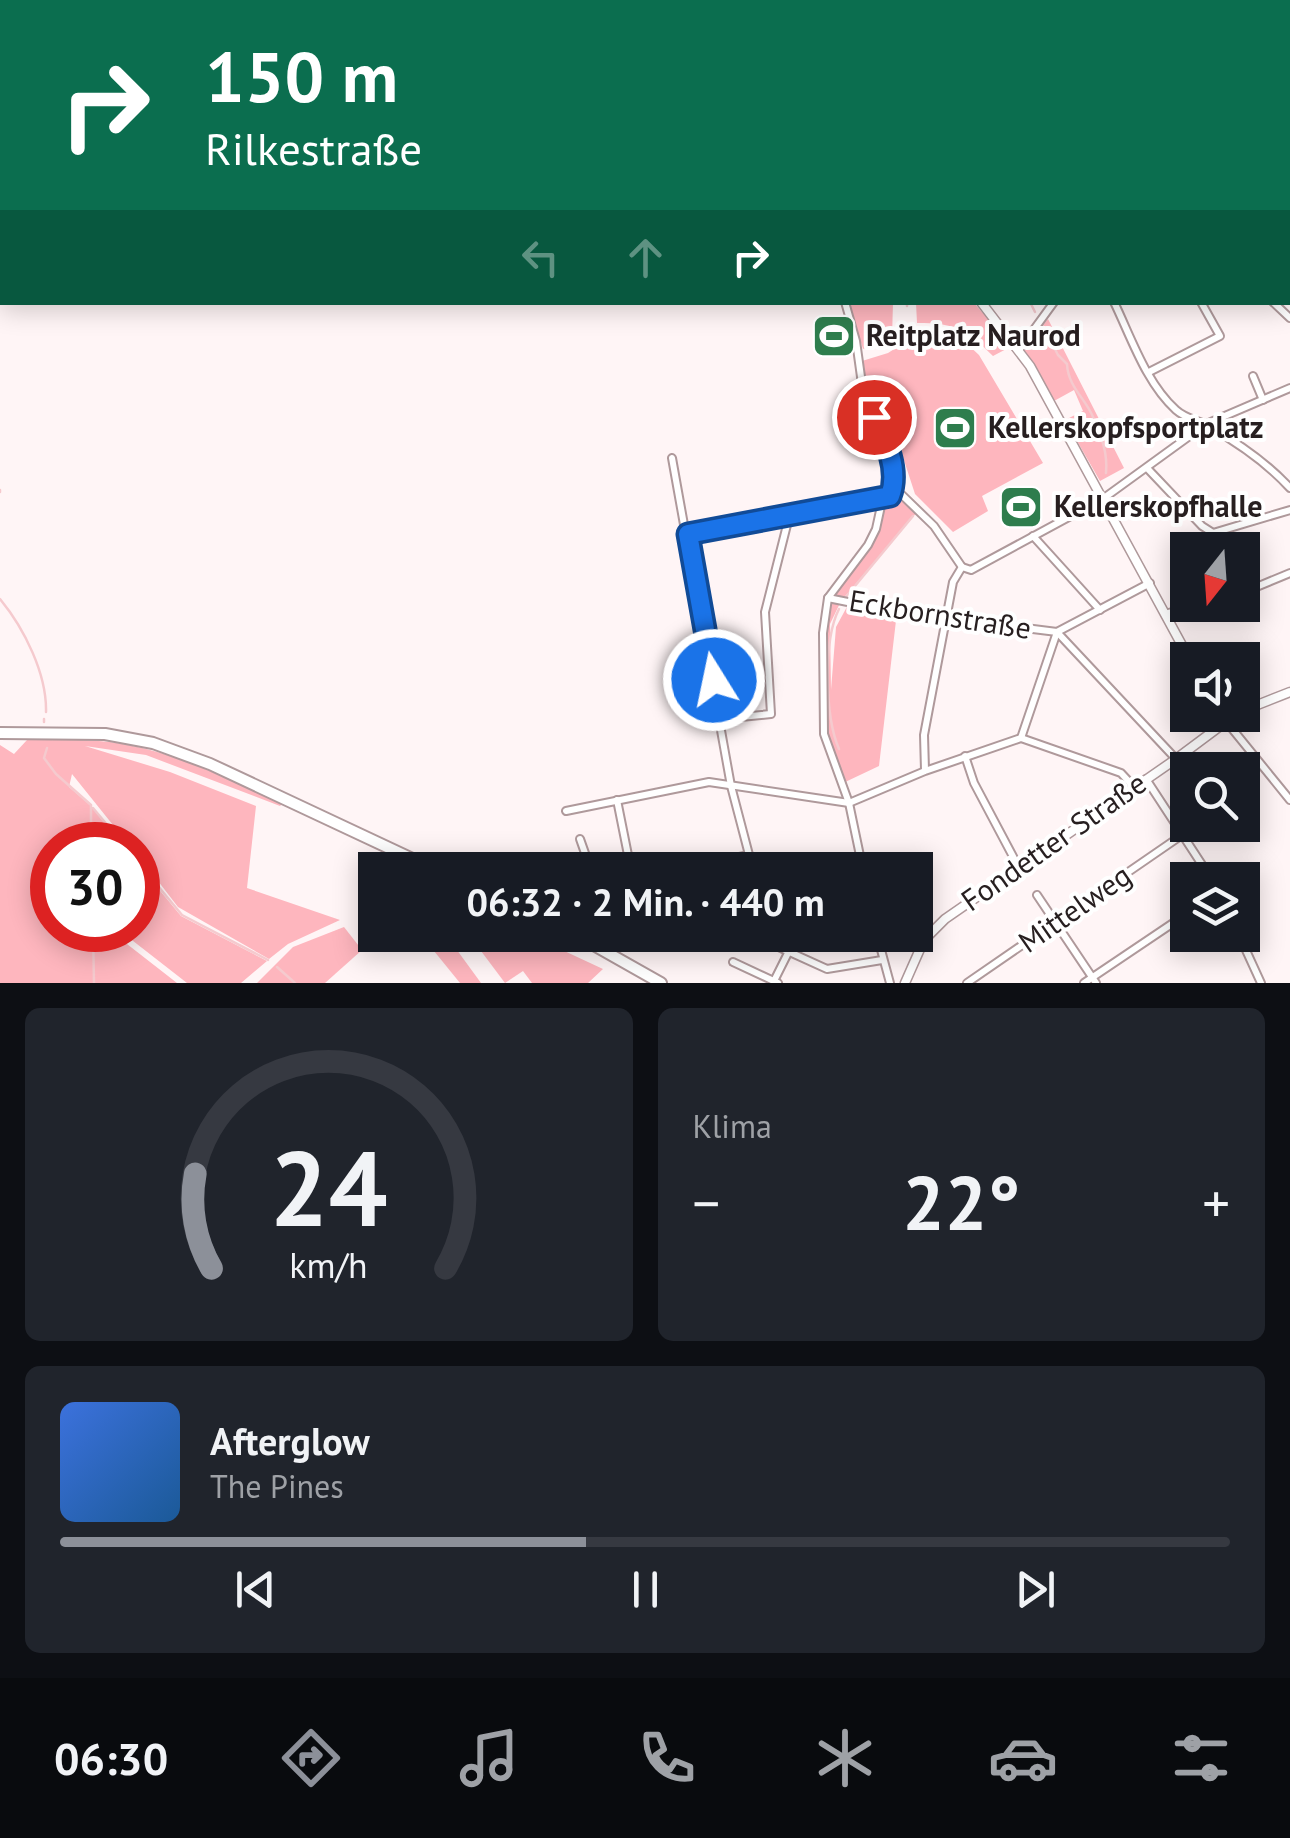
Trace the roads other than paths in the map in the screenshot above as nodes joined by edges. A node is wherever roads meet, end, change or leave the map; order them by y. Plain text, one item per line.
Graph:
1 (846, 305) edge
2 (983, 305) edge
3 (1052, 305) edge
4 (1116, 305) edge
5 (1203, 305) edge
6 (1019, 350) junction
7 (1149, 372) junction
8 (1253, 376) dead end
9 (1290, 388) edge
10 (1263, 400) junction
11 (1206, 424) junction
12 (672, 458) dead end
13 (1148, 468) junction
14 (1290, 488) edge
15 (890, 496) junction
16 (1104, 498) junction
17 (1290, 510) edge
18 (788, 518) junction
19 (688, 534) junction
20 (1033, 536) junction
21 (962, 567) junction
22 (1290, 573) edge
23 (1150, 583) junction
24 (1260, 586) edge
25 (828, 598) junction
26 (1100, 610) junction
27 (1170, 613) edge
28 (1166, 614) junction
29 (946, 616) junction
30 (1057, 632) junction
31 (1181, 642) edge
32 (1289, 694) edge
33 (1260, 705) edge
34 (720, 719) junction
35 (1207, 732) edge
36 (1234, 732) edge
37 (0, 733) edge
38 (1021, 738) junction
39 (1185, 752) edge
40 (1170, 754) edge
41 (965, 756) junction
42 (1170, 764) edge
43 (925, 771) junction
44 (1146, 779) junction
45 (731, 786) junction
46 (1134, 787) junction
47 (616, 800) junction
48 (1290, 800) edge
49 (849, 803) junction
50 (566, 811) dead end
51 (1170, 816) edge
52 (580, 839) dead end
53 (1172, 842) edge
54 (398, 852) edge
55 (585, 852) edge
56 (628, 852) edge
57 (748, 852) edge
58 (859, 852) edge
59 (1018, 866) junction
60 (1038, 894) dead end
61 (1056, 922) junction
62 (1170, 926) edge
63 (606, 952) edge
64 (880, 952) edge
65 (1246, 952) edge
66 (788, 953) joint
67 (882, 960) junction
68 (733, 962) dead end
69 (1094, 980) edge
70 (776, 982) edge
71 (661, 983) edge
72 (890, 983) edge
73 (905, 983) edge
74 (967, 983) edge
75 (1084, 983) edge
76 (1260, 983) edge

1 - 15 street
2 - 6 street
3 - 6 street
4 - 7 street
5 - 7 street
6 - 16 street
7 - 11 street
8 - 10 street
9 - 10 street
10 - 11 street
11 - 13 street
11 - 14 street
12 - 19 street
13 - 16 street
13 - 17 street
15 - 18 street
15 - 21 street
15 - 25 street
16 - 20 street
16 - 23 street
18 - 19 street
18 - 34 street
19 - 34 street
20 - 21 street
20 - 26 street
21 - 29 street
22 - 24 street
23 - 26 street
23 - 28 street
25 - 29 street, Eckbornstraße
25 - 49 street
26 - 30 street
27 - 28 street
28 - 31 street
29 - 30 street, Eckbornstraße
29 - 43 street
30 - 38 street
30 - 40 street, Eckbornstraße
32 - 33 street
34 - 45 street
35 - 39 street, Fondetter Straße
36 - 48 street
37 - 54 main road
38 - 41 street
38 - 46 street
41 - 43 street
41 - 59 street
42 - 44 street, Fondetter Straße
43 - 49 street
44 - 46 street, Fondetter Straße
44 - 51 street
45 - 47 street
45 - 49 street
45 - 57 street
46 - 59 street, Fondetter Straße
47 - 50 street
47 - 56 street
49 - 58 street
52 - 55 street
53 - 61 street, Mittelweg
59 - 73 street, Fondetter Straße
60 - 61 street
61 - 69 street
61 - 74 street, Mittelweg
62 - 69 street
63 - 71 main road
64 - 67 street
65 - 76 street
66 - 67 street
66 - 70 street
67 - 72 street
68 - 70 street
69 - 75 street

